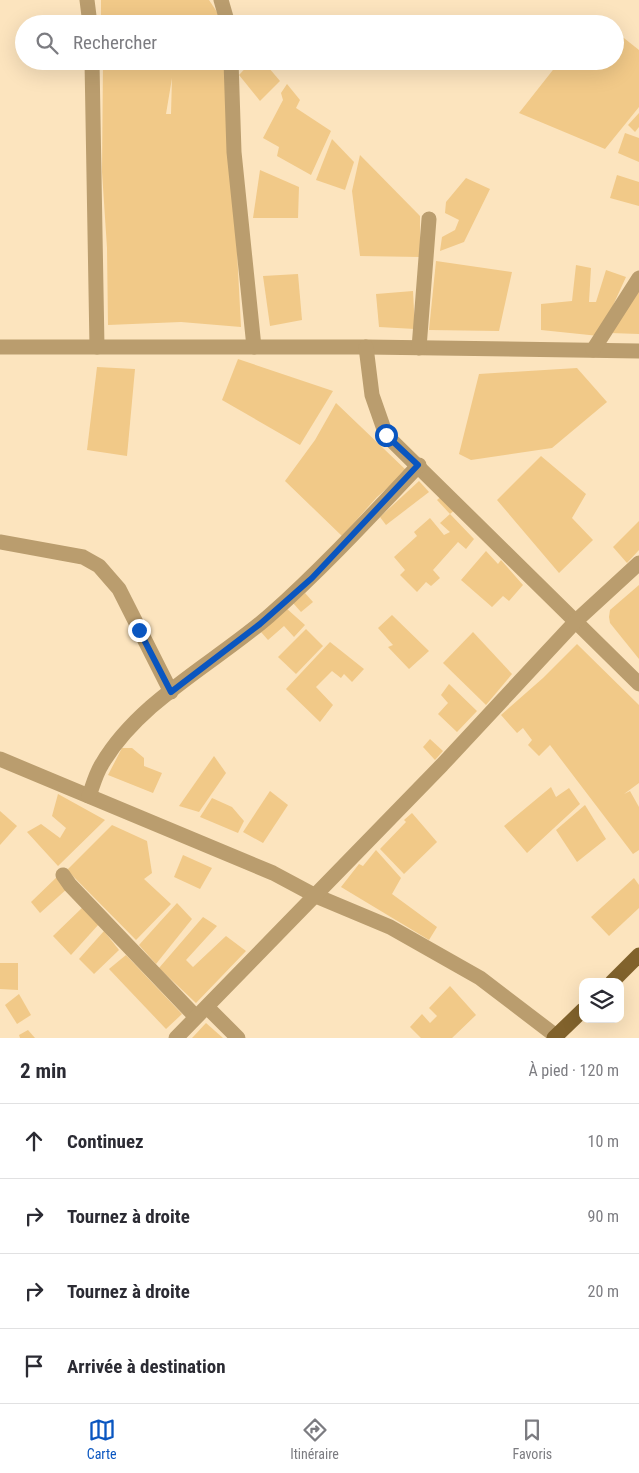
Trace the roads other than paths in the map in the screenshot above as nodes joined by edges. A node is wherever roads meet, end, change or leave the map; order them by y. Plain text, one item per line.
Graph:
1 (87, 0) edge
2 (221, 0) edge
3 (89, 15) edge
4 (225, 15) edge
5 (92, 70) edge
6 (231, 70) edge
7 (428, 219) dead end
8 (639, 278) edge
9 (0, 347) edge
10 (97, 347) junction
11 (254, 347) junction
12 (366, 347) junction
13 (419, 348) junction
14 (593, 350) junction
15 (639, 351) edge
16 (418, 465) junction
17 (0, 542) edge
18 (639, 563) edge
19 (577, 620) junction
20 (639, 684) edge
21 (171, 692) junction
22 (0, 759) edge
23 (89, 796) junction
24 (63, 875) dead end
25 (316, 896) junction
26 (639, 955) edge
27 (616, 978) edge
28 (201, 1012) junction
29 (579, 1014) edge
30 (555, 1037) edge
31 (176, 1038) edge
32 (238, 1038) edge

1 - 3 street
2 - 4 street
5 - 10 street
6 - 11 street
7 - 13 street
8 - 14 street
9 - 10 street
10 - 11 street
11 - 12 street
12 - 13 street
12 - 16 street
13 - 14 street
14 - 15 street
16 - 19 street
16 - 21 street
17 - 21 street
18 - 19 street
19 - 20 street
19 - 25 street
21 - 23 street
22 - 23 street
23 - 25 street
24 - 28 street
25 - 28 street
25 - 30 street
26 - 27 main road
28 - 31 street
28 - 32 street
29 - 30 main road

